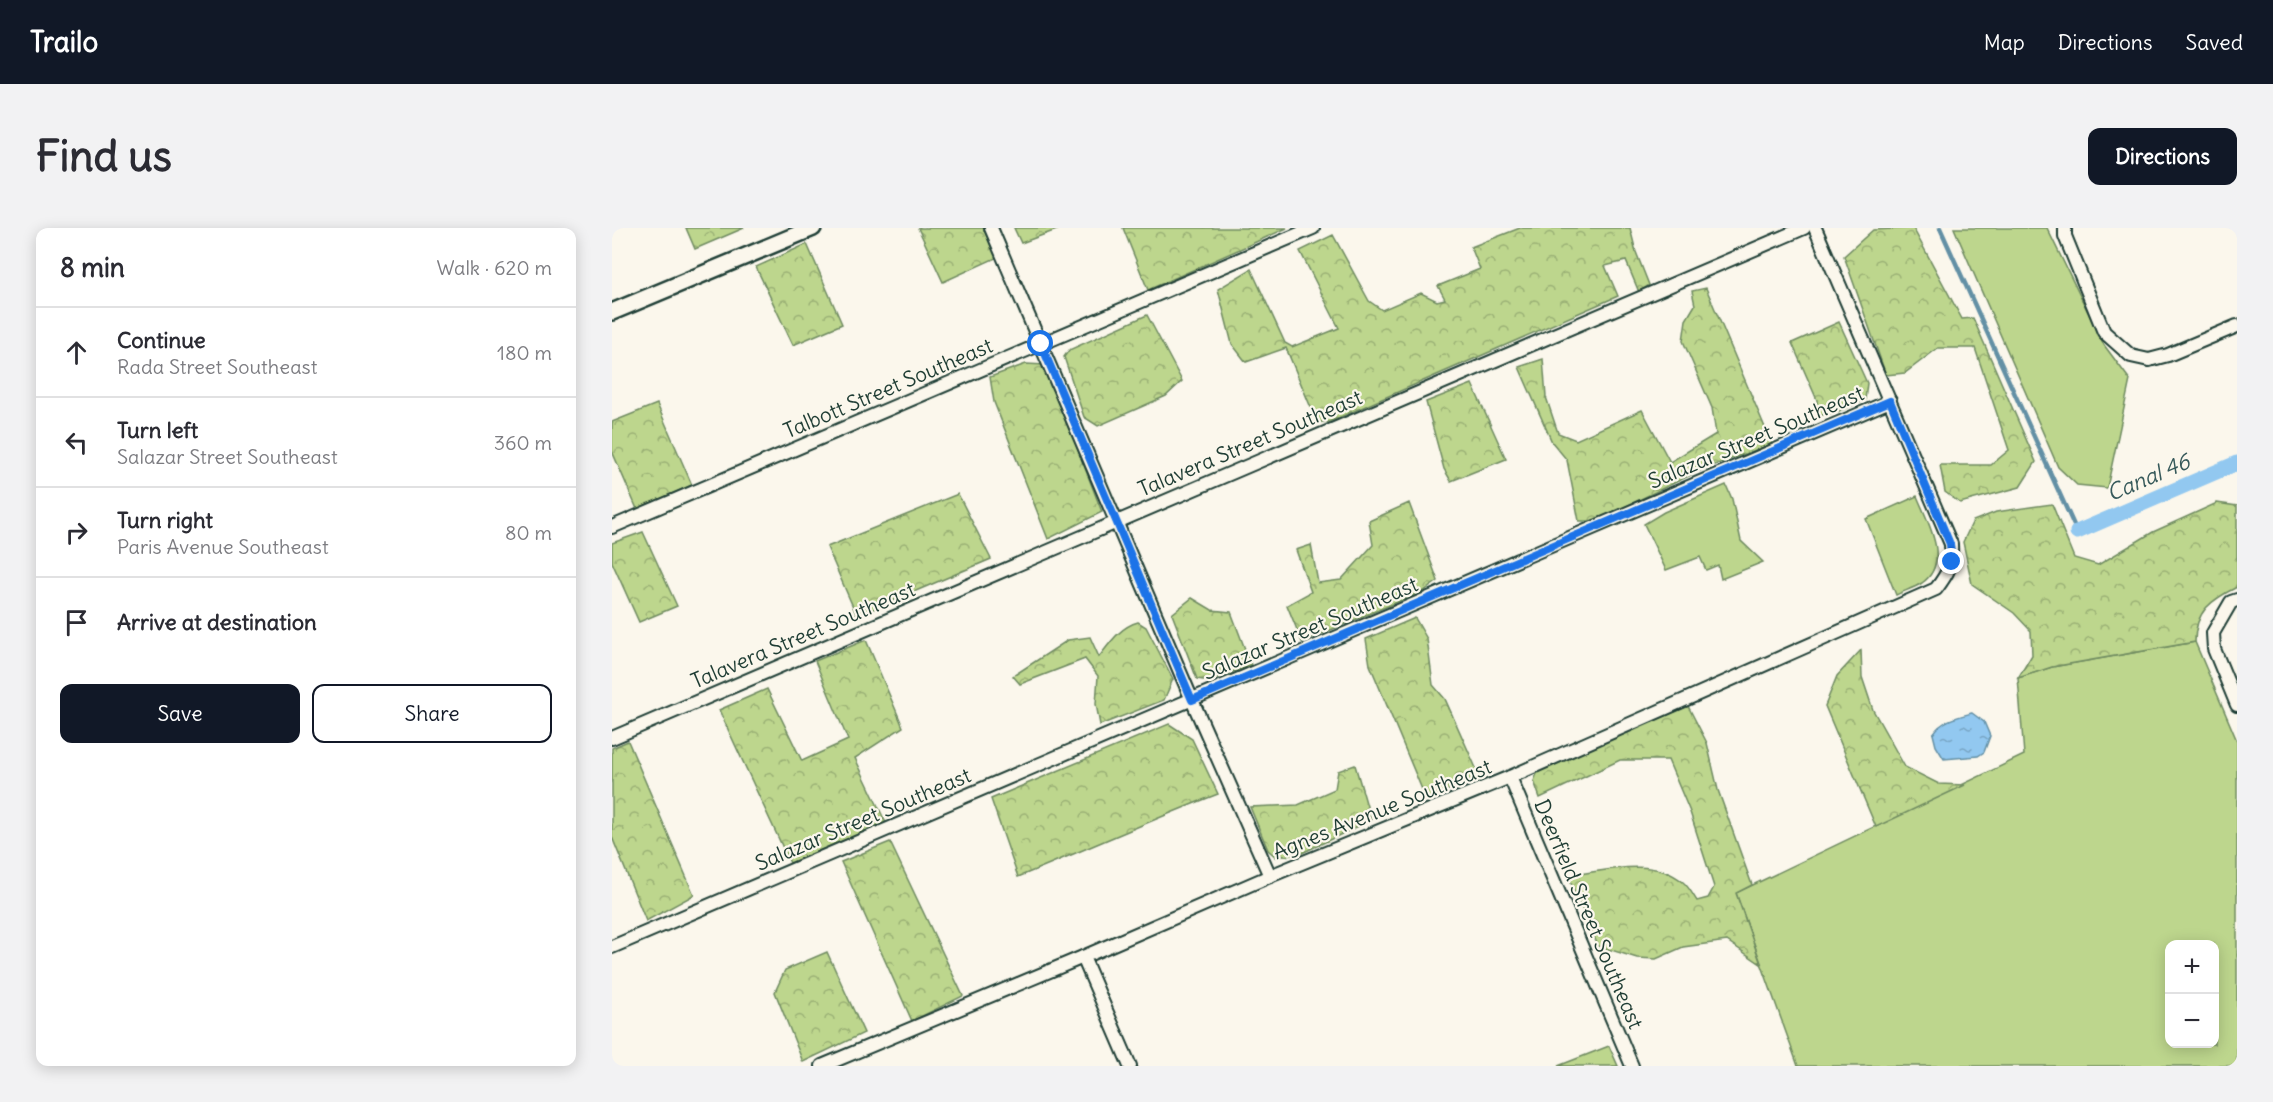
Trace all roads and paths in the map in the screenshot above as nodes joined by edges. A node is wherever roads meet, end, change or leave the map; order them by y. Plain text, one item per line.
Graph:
1 (813, 228) edge
2 (992, 228) edge
3 (1313, 228) edge
4 (1804, 228) edge
5 (1815, 228) edge
6 (2065, 228) edge
7 (612, 312) edge
8 (2237, 326) edge
9 (1041, 344) junction
10 (1890, 401) junction
11 (1117, 521) junction
12 (612, 527) edge
13 (2237, 600) edge
14 (1192, 700) junction
15 (2237, 705) edge
16 (612, 738) edge
17 (1510, 777) junction
18 (1270, 876) junction
19 (612, 947) edge
20 (1083, 957) junction
21 (822, 1066) edge
22 (1130, 1066) edge
23 (1632, 1066) edge

1 - 7 street
2 - 9 street
3 - 9 street, Talbott Street Southeast
4 - 11 street, Talavera Street Southeast
5 - 10 street
6 - 8 street
9 - 11 street
9 - 12 street, Talbott Street Southeast
10 - 14 street, Salazar Street Southeast
10 - 17 street, Agnes Avenue Southeast
11 - 14 street
11 - 16 street, Talavera Street Southeast
13 - 15 street
14 - 18 street
14 - 19 street, Salazar Street Southeast
17 - 18 street, Agnes Avenue Southeast
17 - 23 street, Deerfield Street Southeast
18 - 20 street, Agnes Avenue Southeast
20 - 21 street, Agnes Avenue Southeast
20 - 22 street

